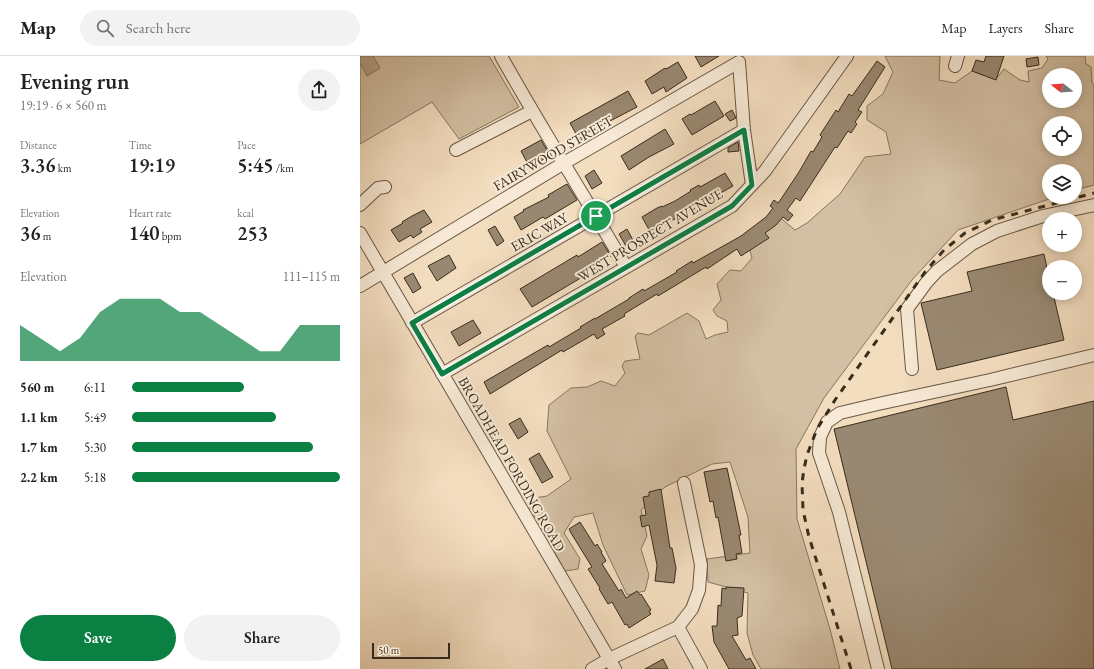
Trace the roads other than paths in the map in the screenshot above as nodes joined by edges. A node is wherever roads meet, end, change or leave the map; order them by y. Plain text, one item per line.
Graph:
1 (501, 56) edge
2 (847, 56) edge
3 (532, 111) junction
4 (744, 130) junction
5 (456, 150) dead end
6 (564, 163) junction
7 (752, 185) junction
8 (385, 187) dead end
9 (360, 205) edge
10 (1094, 205) edge
11 (596, 216) junction
12 (360, 233) edge
13 (626, 267) junction
14 (383, 272) junction
15 (360, 286) edge
16 (412, 323) junction
17 (1094, 355) edge
18 (912, 369) dead end
19 (442, 374) junction
20 (684, 484) dead end
21 (678, 627) junction
22 (612, 664) edge
23 (592, 669) edge
24 (701, 669) edge
25 (878, 669) edge

1 - 3 street
2 - 7 street, WEST PROSPECT AVENUE
3 - 5 street
3 - 6 street
4 - 6 street, FAIRYWOOD STREET
4 - 7 street
4 - 11 street, ERIC WAY
6 - 11 street
6 - 14 street, FAIRYWOOD STREET
7 - 13 street, WEST PROSPECT AVENUE
8 - 9 street
10 - 18 street
11 - 13 street
11 - 16 street, ERIC WAY
12 - 14 street, BROADHEAD FORDING ROAD
13 - 19 street, WEST PROSPECT AVENUE
14 - 15 street, FAIRYWOOD STREET
14 - 16 street, BROADHEAD FORDING ROAD
16 - 19 street, BROADHEAD FORDING ROAD
17 - 25 street
19 - 22 street, BROADHEAD FORDING ROAD
20 - 21 street
21 - 22 street
21 - 24 street
22 - 23 street

